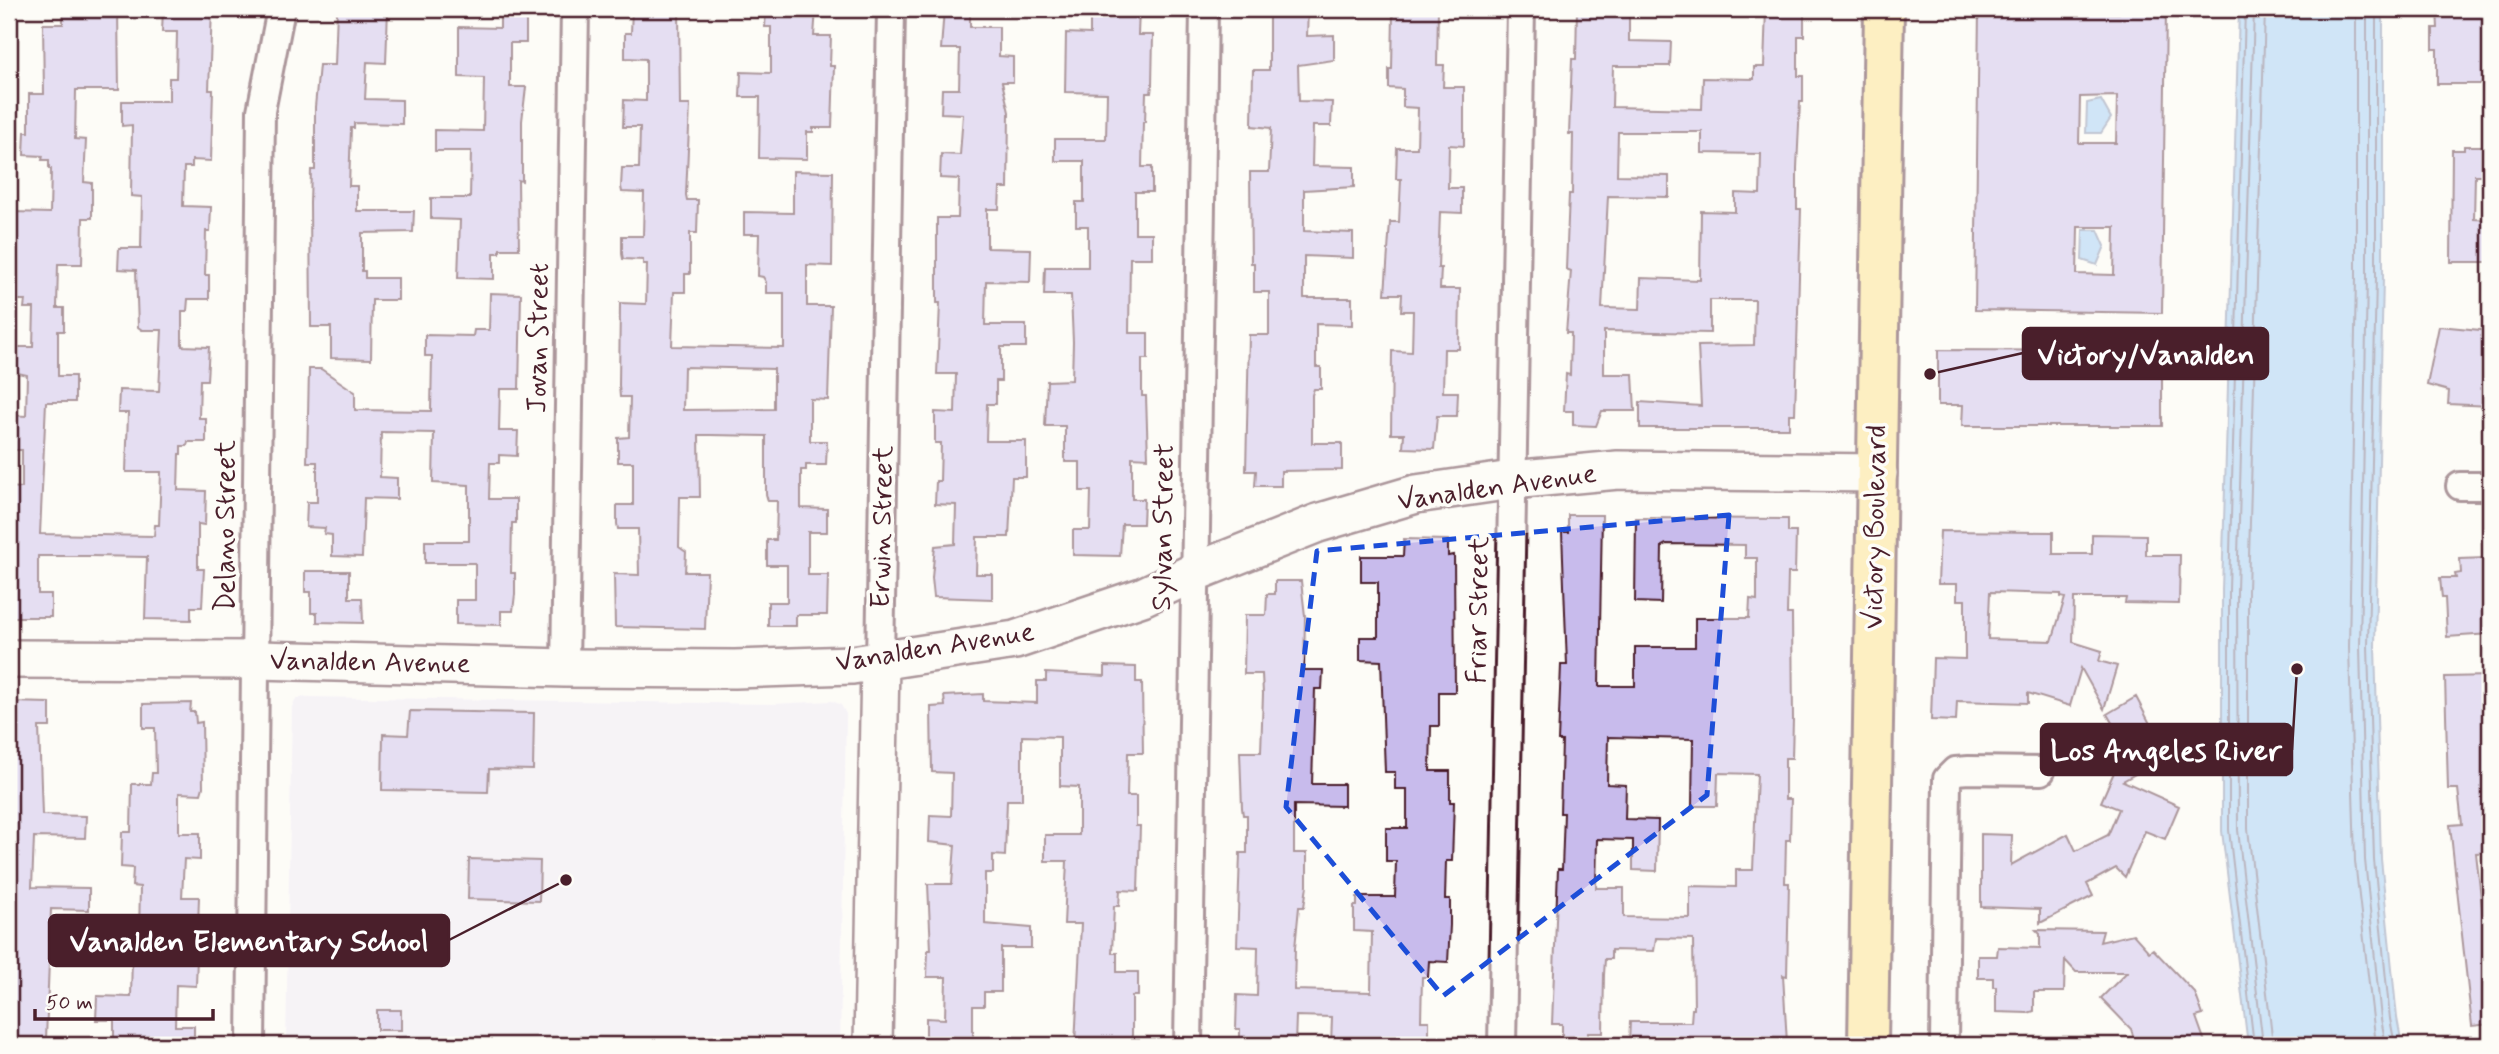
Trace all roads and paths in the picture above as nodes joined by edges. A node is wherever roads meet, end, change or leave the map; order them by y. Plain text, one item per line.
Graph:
1 (281, 9) edge
2 (575, 9) edge
3 (891, 9) edge
4 (1204, 9) edge
5 (1521, 9) edge
6 (1884, 9) edge
7 (1878, 473) junction
8 (1512, 480) junction
9 (2460, 486) dead end
10 (2490, 486) edge
11 (1195, 572) junction
12 (9, 659) edge
13 (257, 660) junction
14 (880, 662) junction
15 (565, 668) junction
16 (2041, 771) dead end
17 (251, 1045) edge
18 (873, 1045) edge
19 (1188, 1045) edge
20 (1502, 1045) edge
21 (1868, 1045) edge
22 (1944, 1045) edge

1 - 13 street, Delano Street
2 - 15 street, Jovan Street
3 - 14 street, Erwin Street
4 - 11 street, Sylvan Street
5 - 8 street, Friar Street
6 - 7 main road, Victory Boulevard
7 - 8 street, Vanalden Avenue
7 - 21 main road, Victory Boulevard
8 - 11 street, Vanalden Avenue
8 - 20 street, Friar Street
9 - 10 street
11 - 14 street, Vanalden Avenue
11 - 19 street, Sylvan Street
12 - 13 street, Vanalden Avenue
13 - 15 street, Vanalden Avenue
13 - 17 street, Delano Street
14 - 15 street, Vanalden Avenue
14 - 18 street, Erwin Street
16 - 22 street

